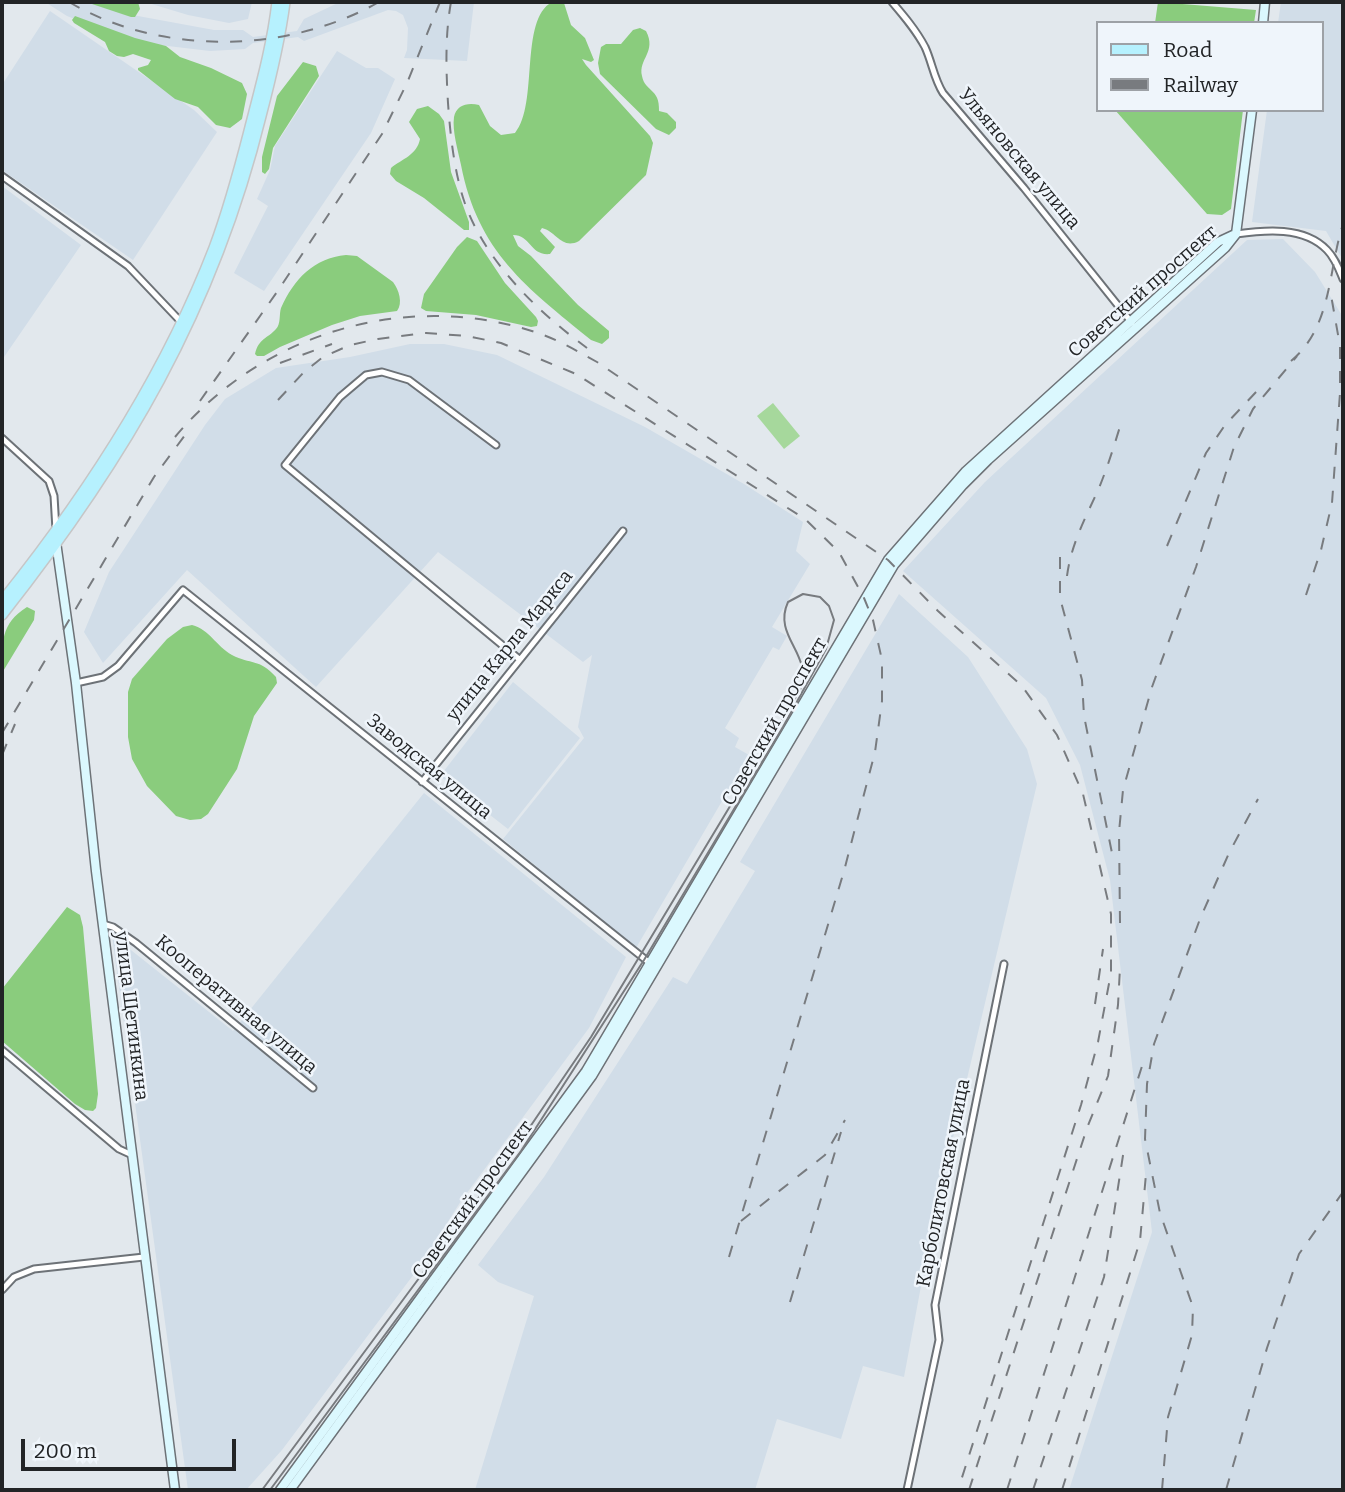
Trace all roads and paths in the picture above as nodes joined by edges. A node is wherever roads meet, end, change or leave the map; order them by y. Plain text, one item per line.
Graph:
1 (277, 2) edge
2 (285, 2) edge
3 (892, 2) edge
4 (1265, 2) edge
5 (1263, 21) edge
6 (1252, 112) edge
7 (2, 176) edge
8 (1236, 234) junction
9 (1343, 279) edge
10 (1133, 325) junction
11 (185, 326) junction
12 (2, 438) edge
13 (496, 445) dead end
14 (623, 531) dead end
15 (56, 533) junction
16 (56, 547) junction
17 (2, 601) edge
18 (2, 615) edge
19 (519, 660) junction
20 (76, 683) junction
21 (422, 782) junction
22 (103, 925) junction
23 (1004, 964) dead end
24 (654, 966) junction
25 (2, 1050) edge
26 (313, 1088) dead end
27 (132, 1156) junction
28 (144, 1257) junction
29 (2, 1290) edge
30 (175, 1490) edge
31 (280, 1490) edge
32 (289, 1490) edge
33 (907, 1490) edge

1 - 11 main road
2 - 11 main road
3 - 10 street, Ульяновская улица
4 - 5 main road
6 - 8 main road
7 - 11 street
8 - 9 street
8 - 10 main road, Советский проспект
10 - 24 main road, Советский проспект
11 - 15 main road
11 - 16 main road
12 - 15 street
13 - 19 street
14 - 19 street, улица Карла Маркса
15 - 16 main road, улица Щетинкина
15 - 17 main road
16 - 18 main road
16 - 20 main road, улица Щетинкина
19 - 21 street, улица Карла Маркса
20 - 21 street, Заводская улица
20 - 22 main road, улица Щетинкина
21 - 24 street, Заводская улица
22 - 26 street, Кооперативная улица
22 - 27 main road, улица Щетинкина
23 - 33 street, Карболитовская улица
24 - 31 main road, Советский проспект
24 - 32 main road, Советский проспект
25 - 27 street
27 - 28 main road, улица Щетинкина
28 - 29 street
28 - 30 main road, улица Щетинкина

